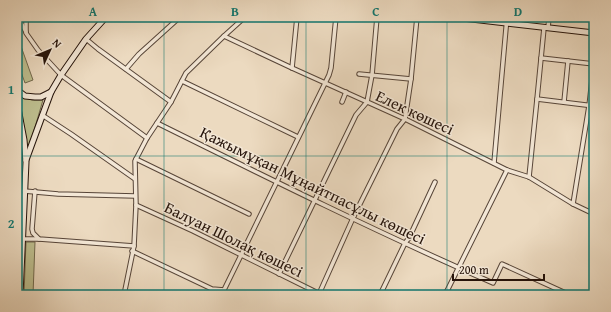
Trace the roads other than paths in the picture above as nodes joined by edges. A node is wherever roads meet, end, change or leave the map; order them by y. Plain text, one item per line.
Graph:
1 (18, 17) edge
2 (29, 17) edge
3 (106, 17) edge
4 (180, 17) edge
5 (245, 17) edge
6 (297, 17) edge
7 (336, 17) edge
8 (377, 17) edge
9 (417, 17) edge
10 (454, 17) edge
11 (549, 17) edge
12 (463, 18) edge
13 (507, 20) edge
14 (546, 28) junction
15 (26, 33) junction
16 (594, 33) edge
17 (224, 36) junction
18 (86, 39) junction
19 (541, 58) junction
20 (568, 61) junction
21 (594, 63) edge
22 (292, 68) junction
23 (126, 69) junction
24 (359, 74) dead end
25 (61, 75) junction
26 (372, 75) junction
27 (411, 79) junction
28 (182, 81) junction
29 (325, 82) junction
30 (17, 90) edge
31 (51, 92) junction
32 (346, 92) junction
33 (537, 99) junction
34 (171, 102) junction
35 (342, 102) dead end
36 (366, 102) junction
37 (564, 102) junction
38 (17, 103) edge
39 (589, 106) junction
40 (594, 106) edge
41 (42, 115) junction
42 (405, 118) junction
43 (157, 123) junction
44 (298, 137) junction
45 (147, 138) junction
46 (136, 158) junction
47 (26, 162) junction
48 (494, 163) junction
49 (508, 170) junction
50 (528, 177) junction
51 (135, 179) junction
52 (277, 182) junction
53 (436, 182) dead end
54 (24, 191) junction
55 (35, 191) junction
56 (136, 196) junction
57 (315, 200) junction
58 (573, 204) junction
59 (136, 205) junction
60 (249, 214) dead end
61 (594, 214) edge
62 (353, 218) junction
63 (22, 239) junction
64 (39, 239) junction
65 (405, 243) junction
66 (134, 246) junction
67 (132, 251) junction
68 (240, 254) junction
69 (459, 268) junction
70 (279, 274) junction
71 (447, 291) junction
72 (320, 294) edge
73 (20, 295) edge
74 (124, 295) edge
75 (380, 295) edge
76 (445, 295) edge
77 (458, 295) edge
78 (570, 295) edge

1 - 15 street
2 - 15 street
3 - 18 main road
4 - 23 street
5 - 17 street
6 - 22 street
7 - 29 street
8 - 26 street
9 - 27 street
10 - 12 main road
11 - 14 street
12 - 13 main road
13 - 14 main road
13 - 48 street
14 - 16 main road
14 - 19 street
15 - 25 street
17 - 22 street, Елек көшесі
17 - 28 street
18 - 23 street
18 - 25 main road
19 - 20 street
19 - 33 street
20 - 21 street
20 - 37 street
21 - 39 street
22 - 29 street, Елек көшесі
23 - 34 street
24 - 26 street
25 - 31 main road
25 - 45 street
26 - 27 street
26 - 36 street
27 - 42 street
28 - 34 street
28 - 44 street
29 - 32 street, Елек көшесі
29 - 44 street
30 - 31 main road
31 - 41 main road
32 - 35 street
32 - 36 street, Елек көшесі
33 - 37 street
33 - 50 street
34 - 43 street
36 - 42 street, Елек көшесі
36 - 57 street
37 - 39 street
38 - 47 main road
39 - 40 street
39 - 58 street
41 - 47 main road
41 - 51 street
42 - 48 street, Елек көшесі
42 - 62 street
43 - 45 street
43 - 52 street, Қажымұқан Мұңайтпасұлы көшесі
44 - 52 street
45 - 46 street
46 - 51 street
46 - 60 street
47 - 54 main road
48 - 49 street, Елек көшесі
49 - 50 street, Елек көшесі
49 - 69 street
50 - 58 street, Елек көшесі
51 - 56 street
52 - 57 street, Қажымұқан Мұңайтпасұлы көшесі
52 - 68 street
53 - 65 street
54 - 55 street
54 - 63 main road
55 - 56 street
55 - 64 street
56 - 59 street
57 - 62 street, Қажымұқан Мұңайтпасұлы көшесі
57 - 70 street
58 - 61 street, Елек көшесі
59 - 66 street
59 - 68 street, Балуан Шолақ көшесі
62 - 65 street, Қажымұқан Мұңайтпасұлы көшесі
62 - 72 street
63 - 64 street
63 - 73 main road
64 - 66 street
65 - 69 street, Қажымұқан Мұңайтпасұлы көшесі
65 - 75 street
66 - 67 street
67 - 68 street
67 - 74 street
68 - 70 street, Балуан Шолақ көшесі
69 - 71 street
69 - 78 street, Қажымұқан Мұңайтпасұлы көшесі
70 - 72 street, Балуан Шолақ көшесі
71 - 76 street
71 - 77 street

